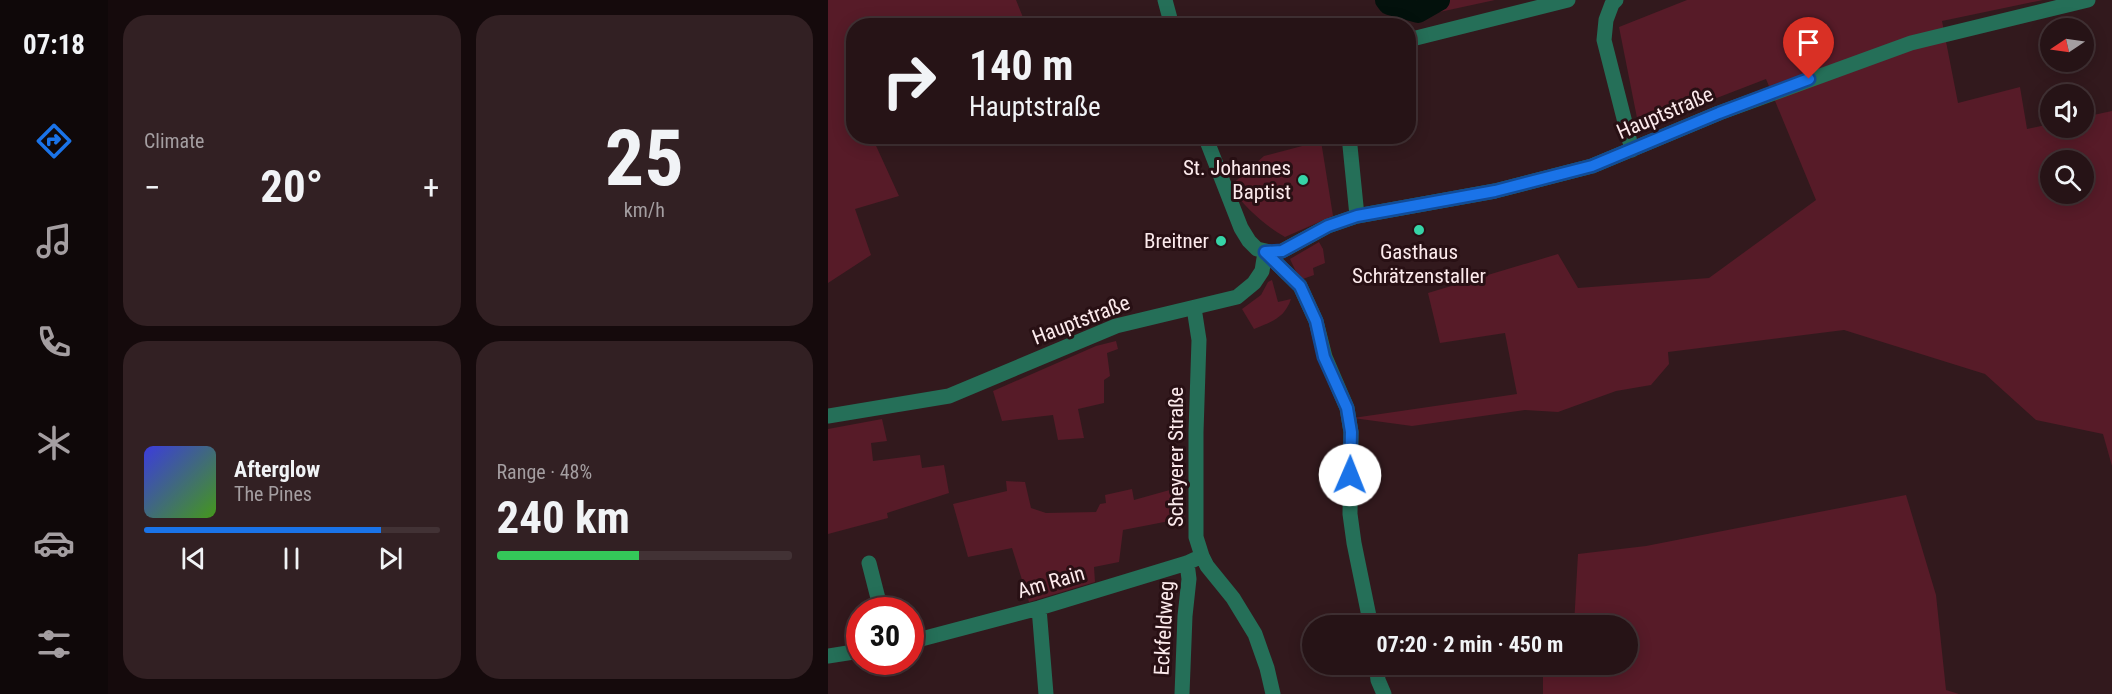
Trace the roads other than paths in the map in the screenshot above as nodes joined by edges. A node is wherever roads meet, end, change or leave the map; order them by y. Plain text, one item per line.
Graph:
1 (1166, 0) edge
2 (1568, 0) edge
3 (2088, 0) edge
4 (1611, 2) edge
5 (1170, 18) edge
6 (1416, 38) edge
7 (1208, 144) edge
8 (1349, 144) edge
9 (1632, 150) junction
10 (1357, 216) junction
11 (1265, 252) junction
12 (1194, 308) junction
13 (828, 416) edge
14 (1202, 556) junction
15 (869, 563) dead end
16 (1187, 563) junction
17 (878, 597) edge
18 (1039, 608) junction
19 (1370, 615) edge
20 (924, 638) edge
21 (846, 653) edge
22 (828, 656) edge
23 (1377, 675) edge
24 (1046, 694) edge
25 (1182, 694) edge
26 (1273, 694) edge
27 (1384, 694) edge

1 - 5 street
2 - 6 street
3 - 9 street, Hauptstraße
4 - 9 street
7 - 11 street
8 - 10 street
9 - 10 street, Hauptstraße
10 - 11 street, Hauptstraße
11 - 12 street, Hauptstraße
11 - 19 street
12 - 13 street, Hauptstraße
12 - 14 street, Scheyerer Straße
14 - 16 street, Am Rain
14 - 26 street, Scheyerer Straße
15 - 17 street
16 - 18 street, Am Rain
16 - 25 street, Eckfeldweg
18 - 20 street, Am Rain
18 - 24 street
21 - 22 street
23 - 27 street

